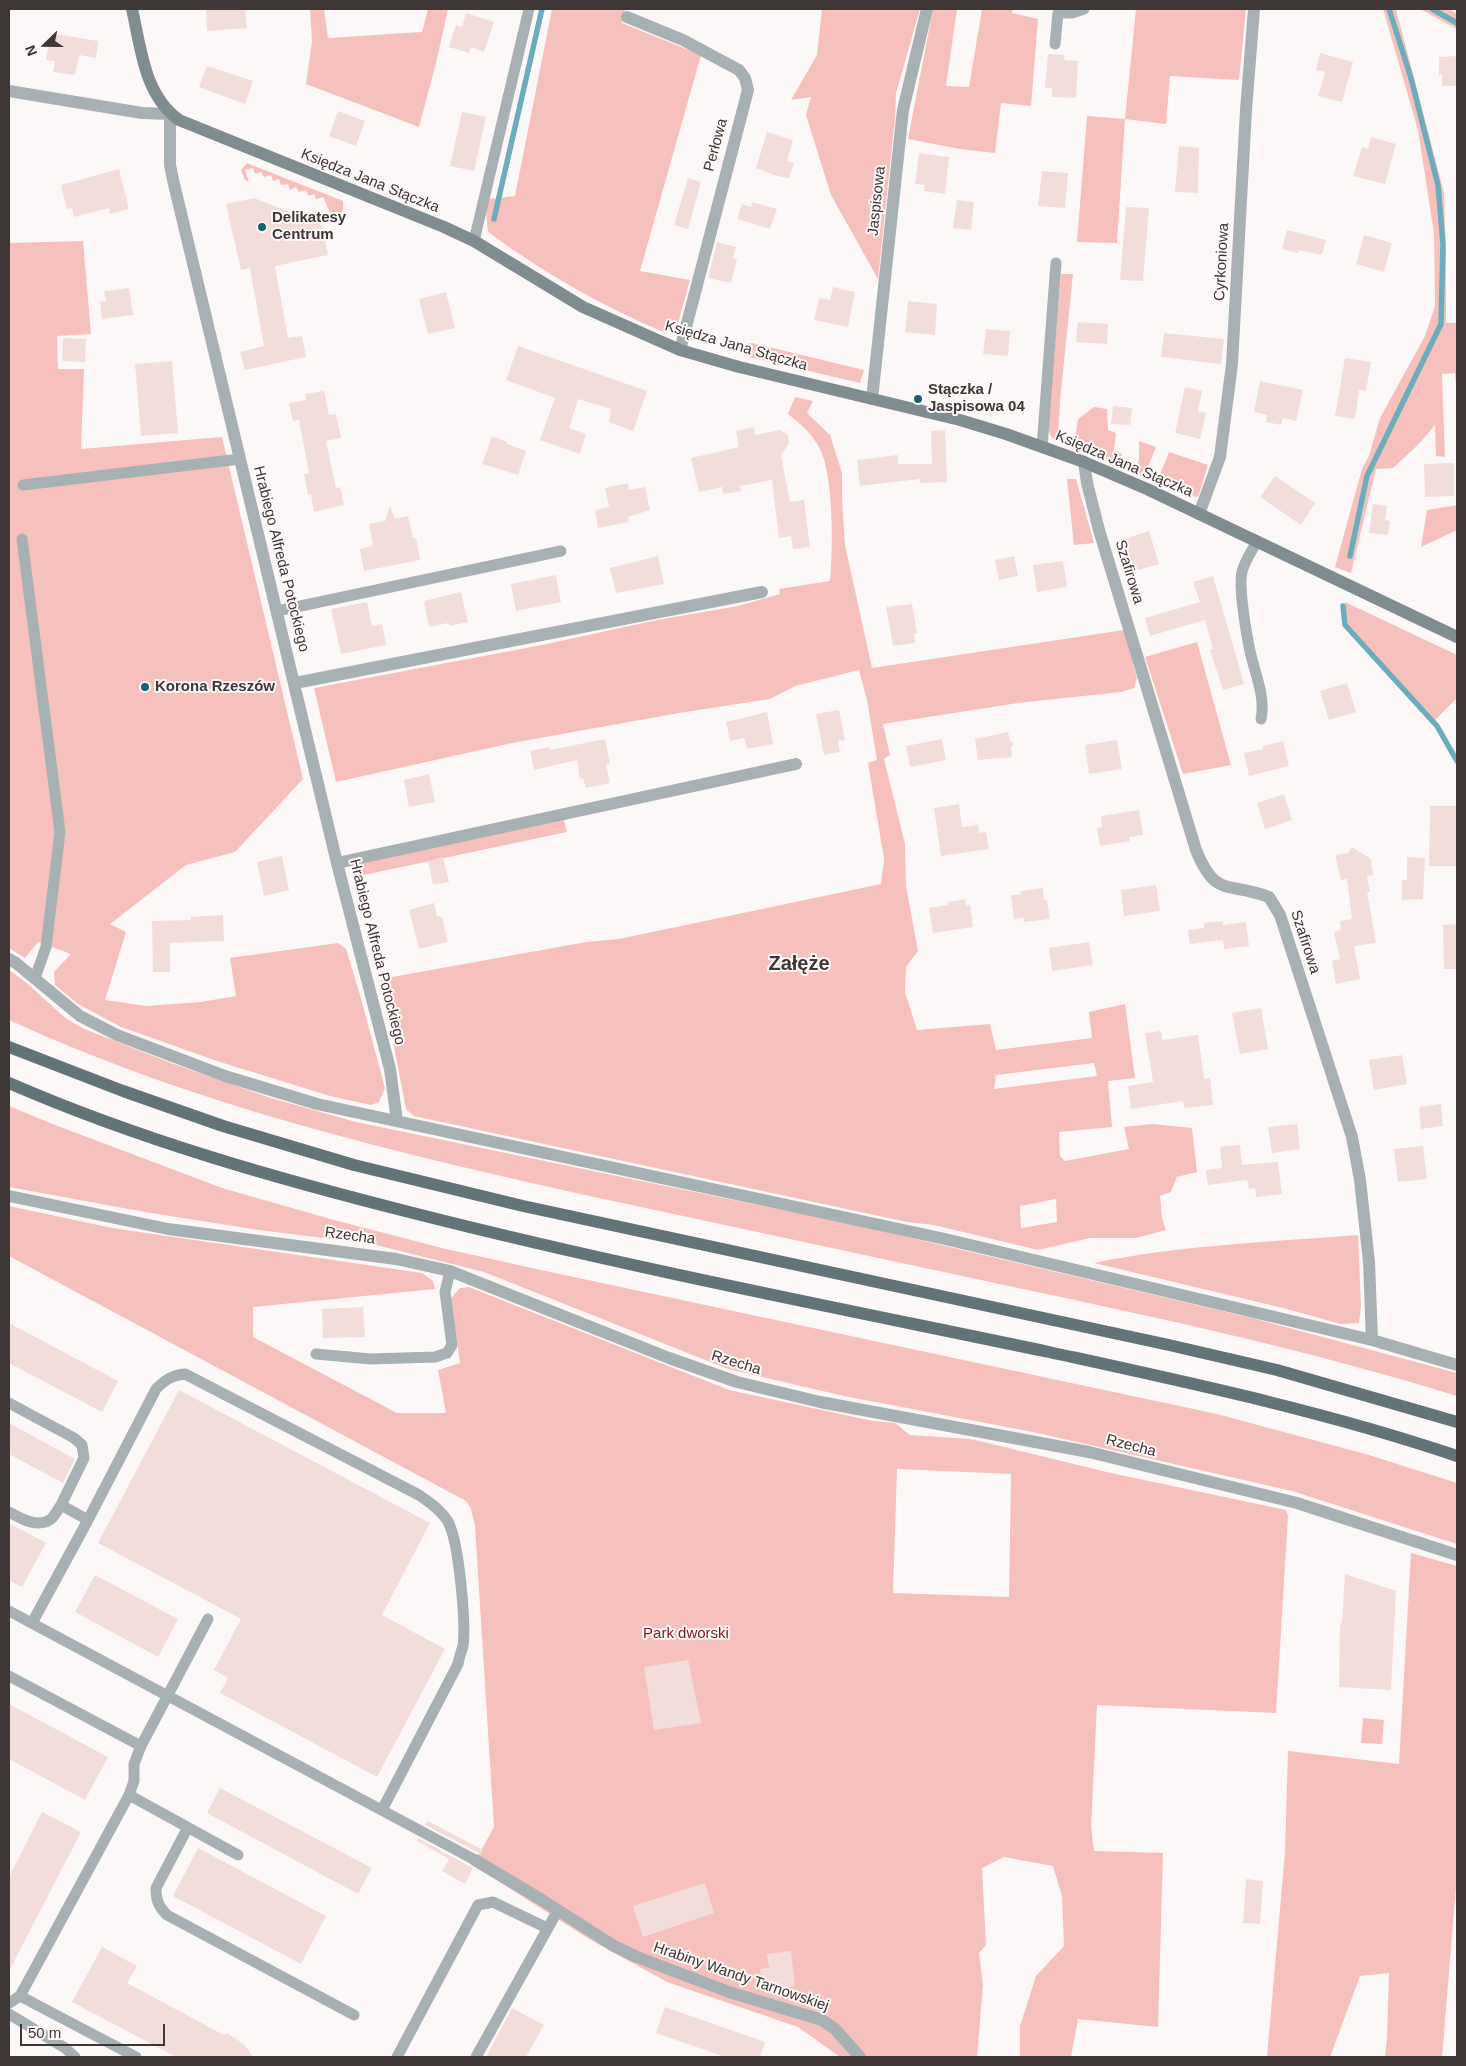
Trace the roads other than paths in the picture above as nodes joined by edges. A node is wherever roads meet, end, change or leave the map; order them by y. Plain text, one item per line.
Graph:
1 (132, 9) edge
2 (530, 9) edge
3 (927, 9) edge
4 (1084, 9) edge
5 (1254, 9) edge
6 (627, 17) dead end
7 (1055, 44) dead end
8 (9, 91) edge
9 (170, 114) junction
10 (474, 241) junction
11 (1056, 263) dead end
12 (680, 350) junction
13 (872, 399) junction
14 (1042, 447) junction
15 (240, 459) junction
16 (1084, 462) junction
17 (23, 485) dead end
18 (1199, 514) junction
19 (22, 539) dead end
20 (1257, 541) junction
21 (561, 551) dead end
22 (762, 592) dead end
23 (277, 611) junction
24 (1457, 637) edge
25 (295, 682) junction
26 (1261, 720) dead end
27 (796, 764) dead end
28 (337, 863) junction
29 (9, 959) edge
30 (35, 978) junction
31 (9, 1047) edge
32 (9, 1083) edge
33 (397, 1121) junction
34 (9, 1196) edge
35 (450, 1271) junction
36 (1372, 1340) junction
37 (316, 1354) dead end
38 (1457, 1365) edge
39 (9, 1403) edge
40 (1457, 1422) edge
41 (1457, 1456) edge
42 (61, 1506) junction
43 (9, 1512) edge
44 (88, 1520) junction
45 (1457, 1555) edge
46 (9, 1611) edge
47 (208, 1619) dead end
48 (32, 1623) junction
49 (9, 1676) edge
50 (167, 1695) junction
51 (141, 1746) junction
52 (130, 1795) junction
53 (382, 1810) junction
54 (187, 1829) junction
55 (238, 1855) dead end
56 (475, 1860) joint
57 (558, 1910) junction
58 (547, 1928) junction
59 (20, 1996) junction
60 (9, 2003) edge
61 (9, 2014) edge
62 (354, 2015) dead end
63 (75, 2057) edge
64 (136, 2057) edge
65 (397, 2057) edge
66 (476, 2057) edge
67 (860, 2057) edge

1 - 9 street
2 - 10 lane
3 - 13 street, Jaspisowa
4 - 7 lane
5 - 18 street, Cyrkoniowa
6 - 12 street, Perłowa
8 - 9 street, Księdza Jana Stączka
9 - 10 street, Księdza Jana Stączka
9 - 15 street, Hrabiego Alfreda Potockiego
10 - 12 street, Księdza Jana Stączka
11 - 14 lane
12 - 13 street, Księdza Jana Stączka
13 - 14 street, Księdza Jana Stączka
14 - 16 street, Księdza Jana Stączka
15 - 17 lane
15 - 23 street, Hrabiego Alfreda Potockiego
16 - 18 street, Księdza Jana Stączka
16 - 36 street, Szafirowa
18 - 20 street, Księdza Jana Stączka
19 - 30 lane
20 - 24 street, Księdza Jana Stączka
20 - 26 lane
21 - 23 lane
22 - 25 street
23 - 25 street, Hrabiego Alfreda Potockiego
25 - 28 street, Hrabiego Alfreda Potockiego
27 - 28 street
28 - 33 street, Hrabiego Alfreda Potockiego
29 - 30 street
30 - 33 street
31 - 40 main road
32 - 41 main road
33 - 36 street
34 - 35 street, Rzecha
35 - 37 lane
35 - 45 street, Rzecha
36 - 38 street
39 - 42 lane
42 - 43 lane
42 - 44 lane
44 - 48 lane
44 - 53 lane
46 - 48 lane
47 - 50 lane
48 - 50 lane
49 - 51 lane
50 - 51 lane
50 - 53 lane
51 - 52 lane
52 - 54 lane
52 - 59 lane
53 - 56 lane
54 - 55 lane
54 - 62 lane
56 - 57 street, Hrabiny Wandy Tarnowskiej
57 - 58 lane
57 - 67 street, Hrabiny Wandy Tarnowskiej
58 - 65 lane
58 - 66 lane
59 - 60 lane
59 - 64 lane
61 - 63 lane

